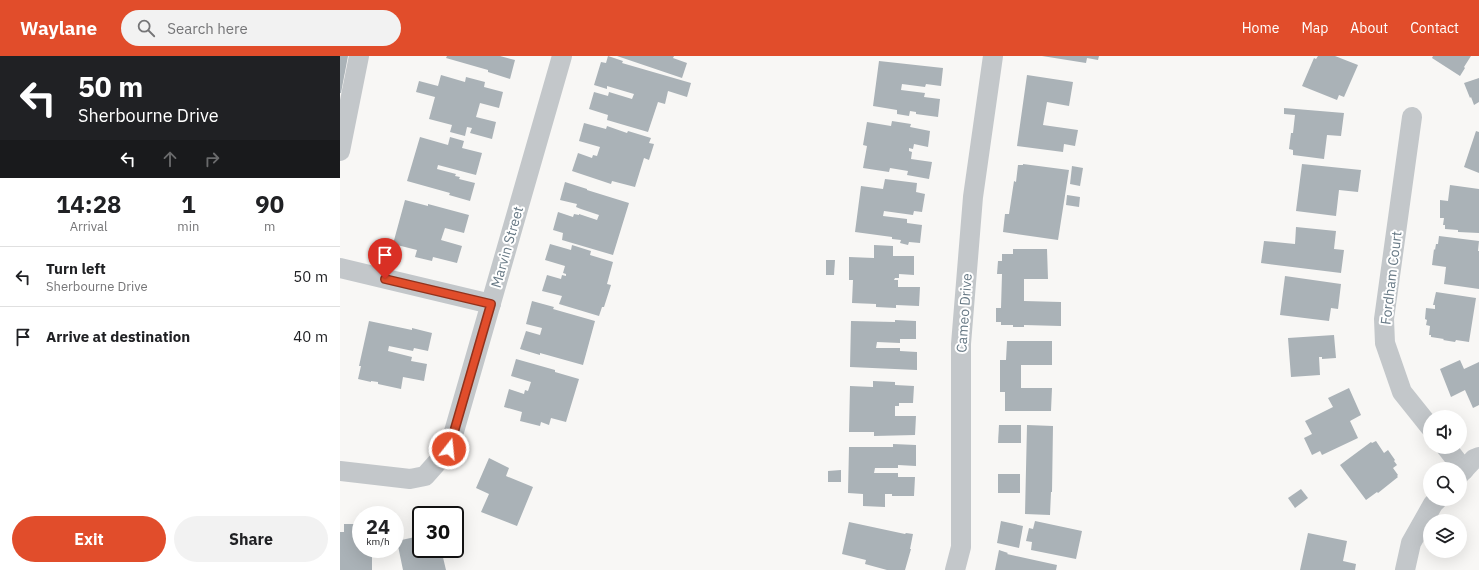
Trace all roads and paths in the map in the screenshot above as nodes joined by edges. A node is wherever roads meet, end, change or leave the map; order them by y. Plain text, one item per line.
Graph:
1 (359, 56) edge
2 (562, 56) edge
3 (993, 56) edge
4 (1412, 117) dead end
5 (340, 150) edge
6 (340, 268) edge
7 (491, 304) junction
8 (1423, 418) edge
9 (1479, 457) edge
10 (1467, 467) edge
11 (340, 470) edge
12 (1432, 506) edge
13 (955, 570) edge
14 (1405, 570) edge

1 - 5 street
2 - 7 street, Marvin Street
3 - 13 street, Cameo Drive
4 - 8 street, Fordham Court
6 - 7 street
7 - 11 street, Marvin Street
9 - 10 street
12 - 14 street

